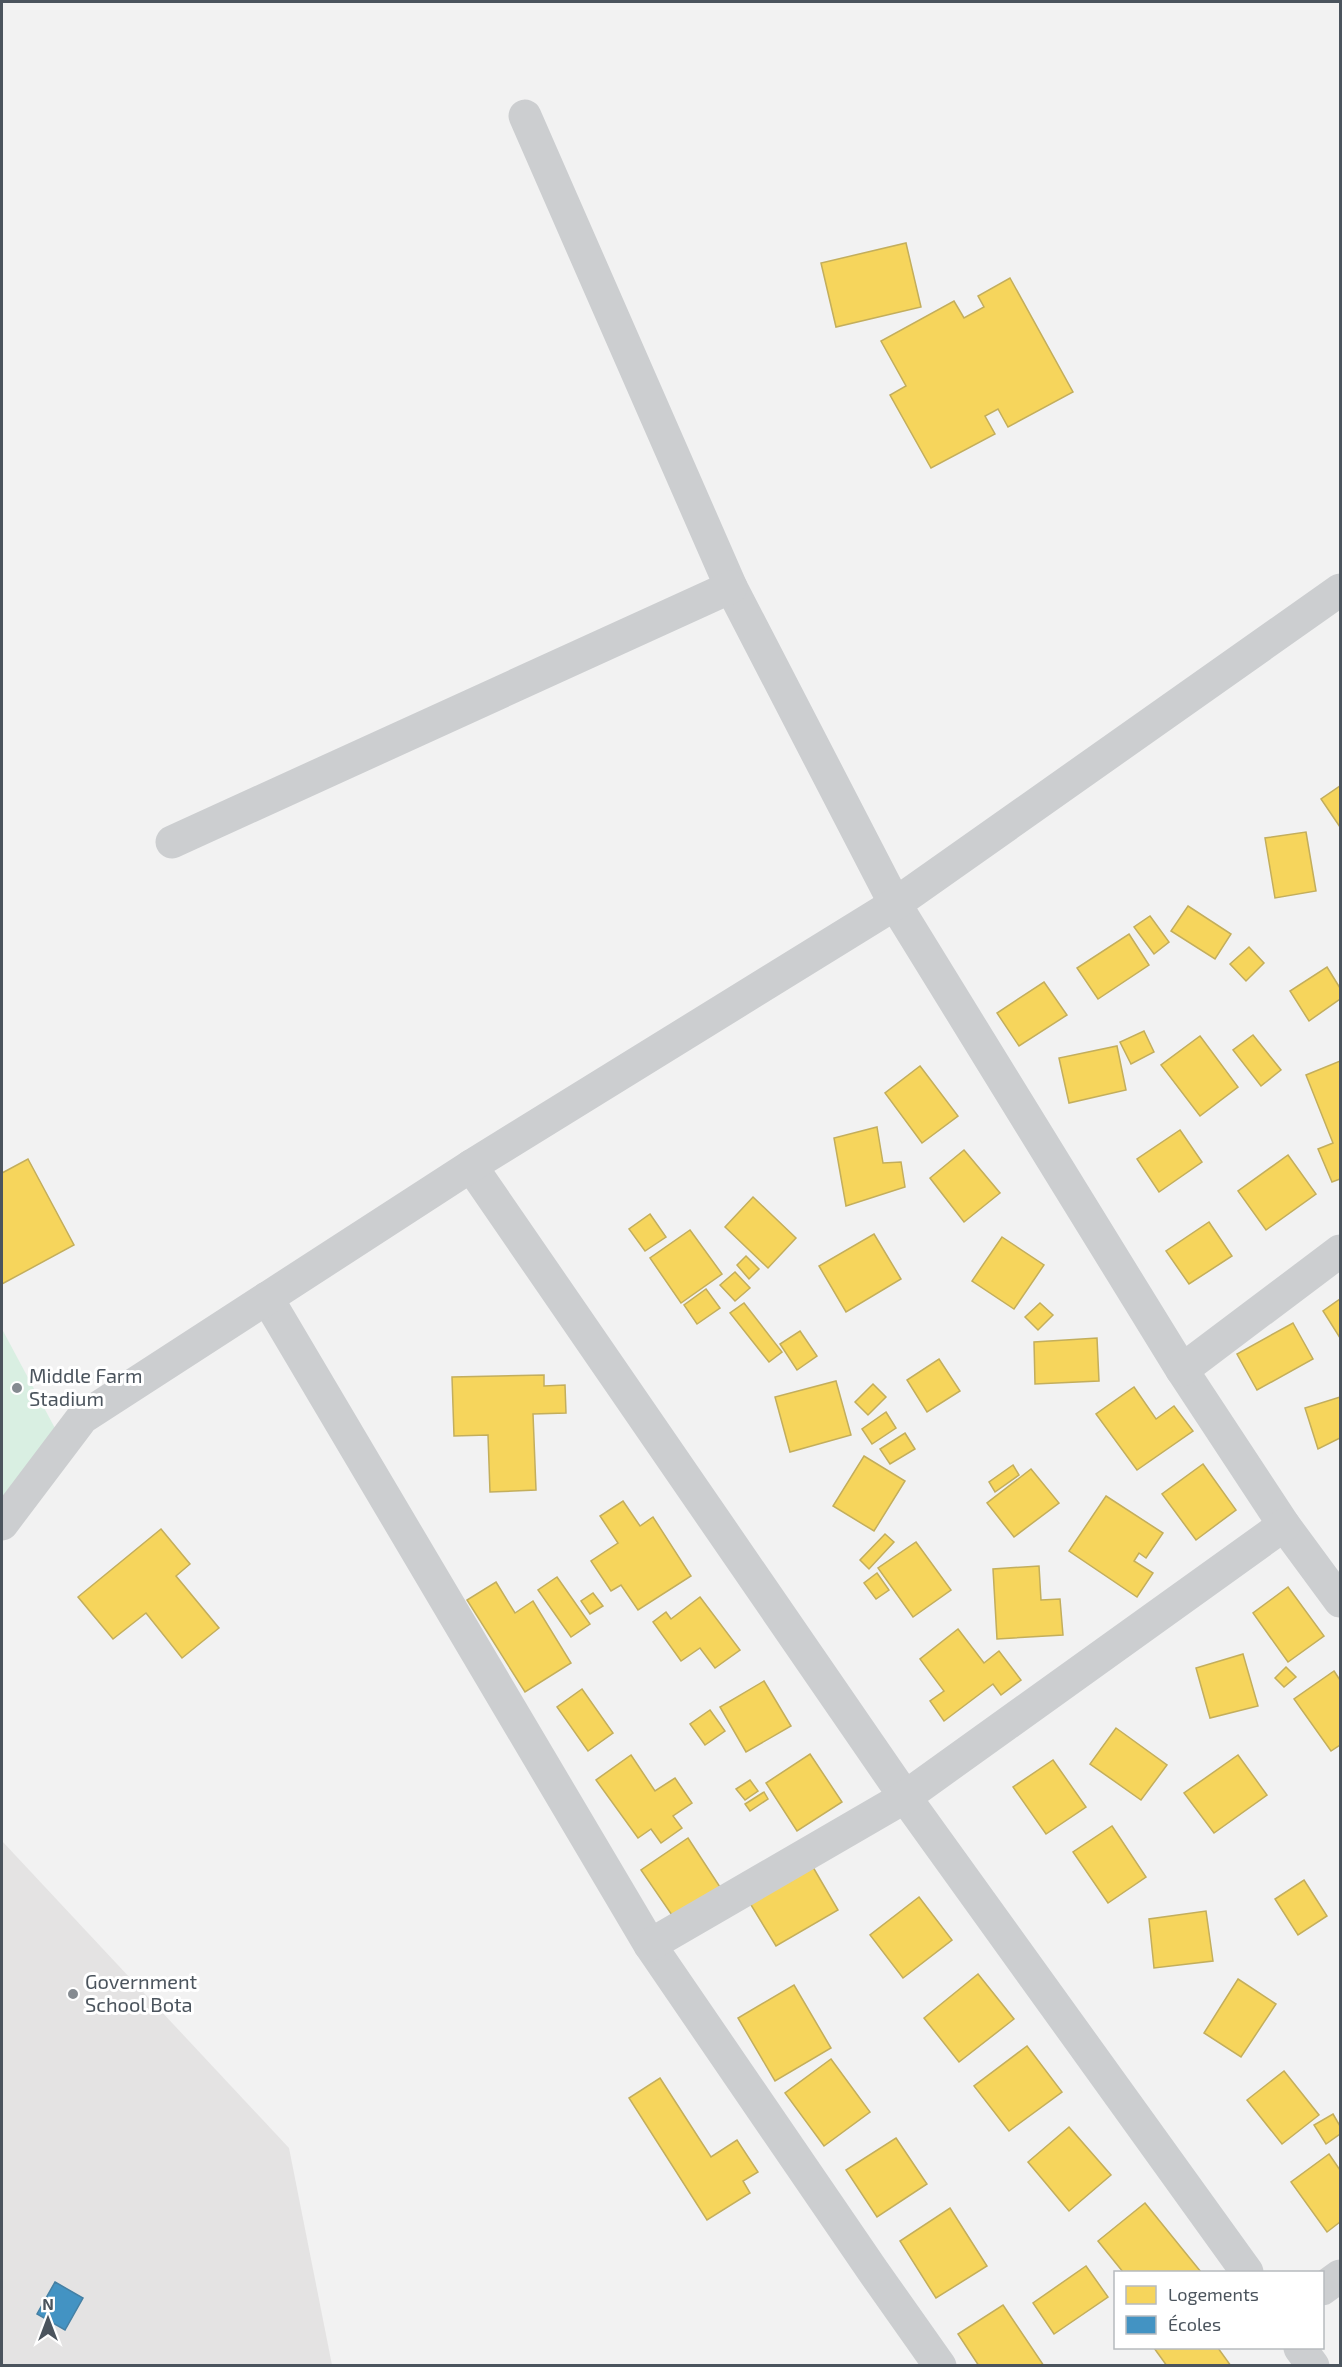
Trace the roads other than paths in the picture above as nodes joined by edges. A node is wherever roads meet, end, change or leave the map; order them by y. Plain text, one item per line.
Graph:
1 (525, 116) dead end
2 (731, 587) junction
3 (1341, 590) edge
4 (172, 842) dead end
5 (895, 904) junction
6 (471, 1166) junction
7 (1341, 1251) edge
8 (267, 1298) junction
9 (1182, 1370) junction
10 (2, 1524) edge
11 (1284, 1525) junction
12 (1341, 1601) edge
13 (905, 1797) junction
14 (650, 1945) junction
15 (1246, 2271) edge
16 (1341, 2276) edge
17 (1324, 2288) edge
18 (1301, 2349) edge
19 (940, 2366) edge
20 (1313, 2366) edge

1 - 2 street
2 - 4 street
2 - 5 street
3 - 5 street
5 - 6 street
5 - 9 street
6 - 8 street
6 - 13 street
7 - 9 street
8 - 10 street
8 - 14 street
9 - 11 street
11 - 12 street
11 - 13 street
13 - 14 street
13 - 15 street
14 - 19 street
16 - 17 street
18 - 20 street

